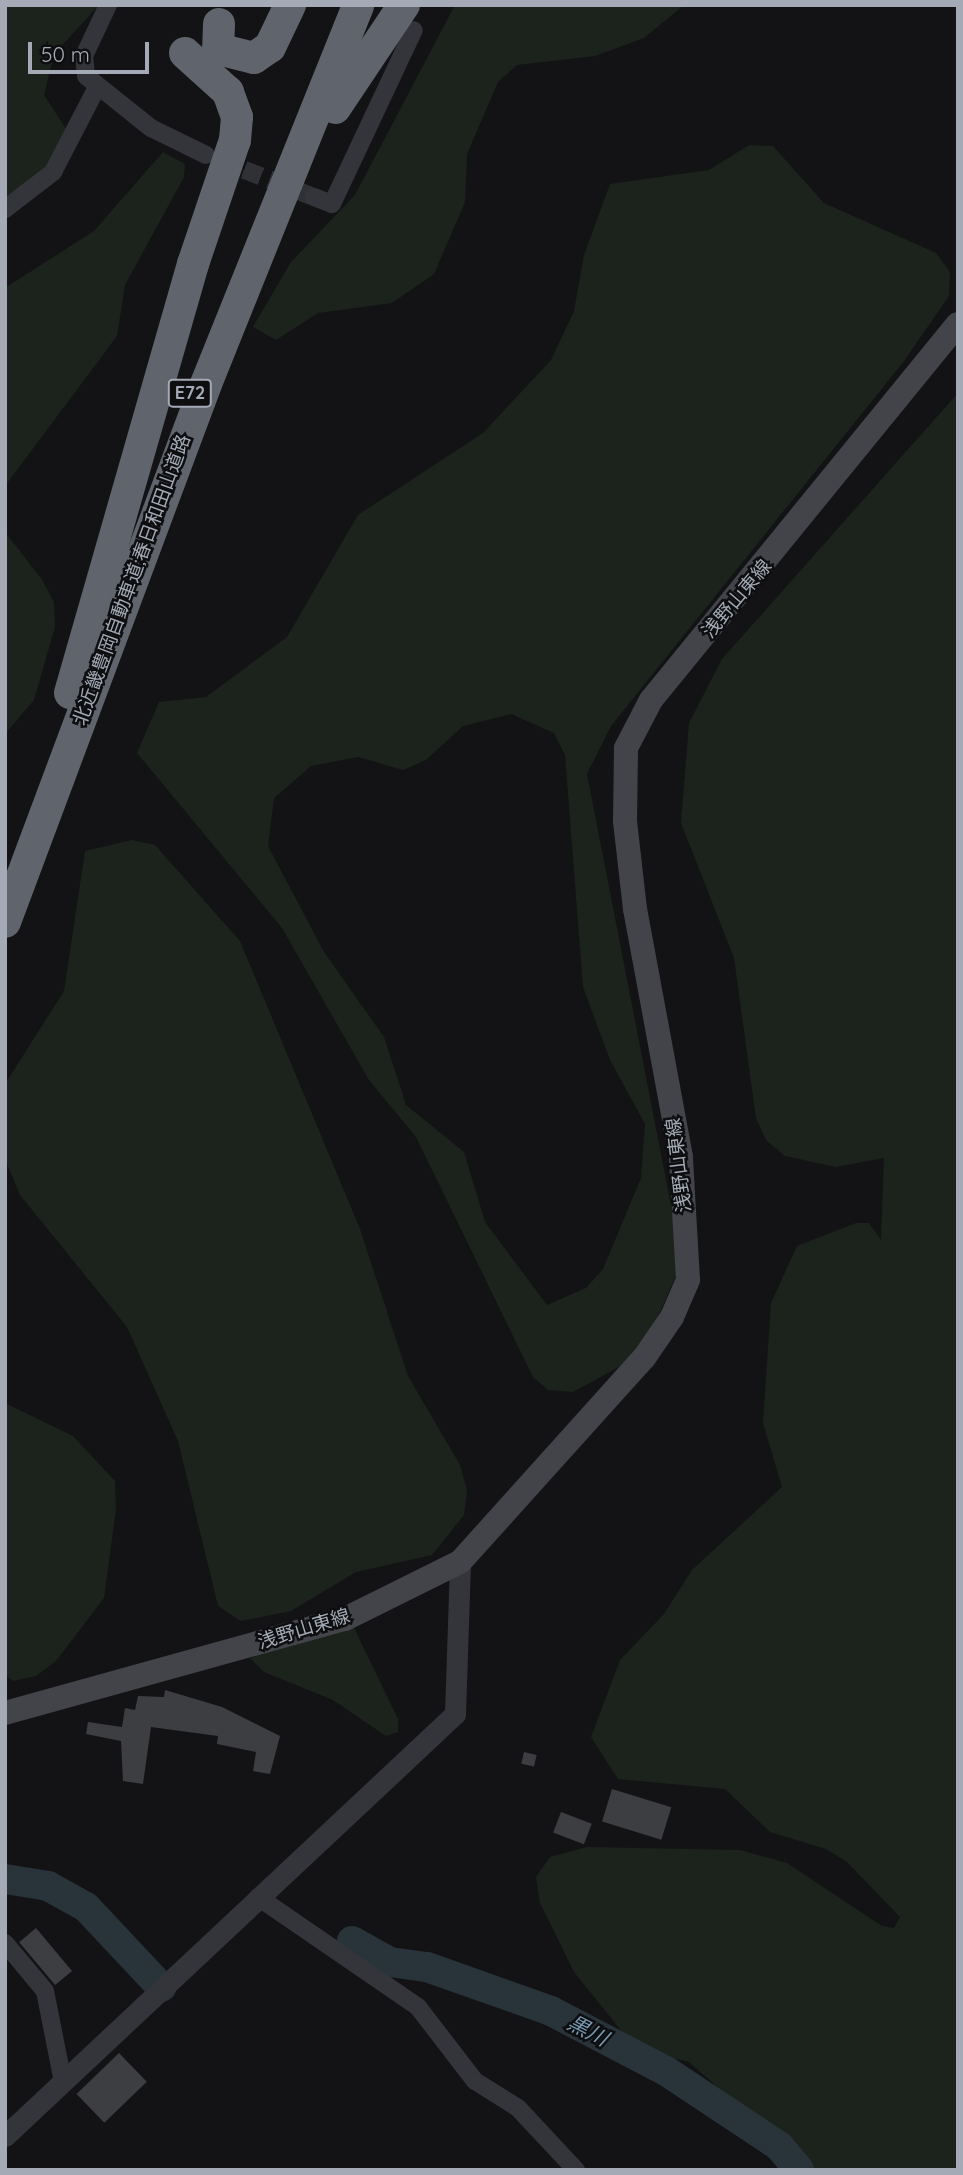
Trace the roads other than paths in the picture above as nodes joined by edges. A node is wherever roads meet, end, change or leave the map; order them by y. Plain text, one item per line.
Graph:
1 (108, 5) edge
2 (290, 5) edge
3 (347, 5) edge
4 (358, 5) edge
5 (409, 18) edge
6 (219, 24) dead end
7 (185, 53) dead end
8 (97, 87) junction
9 (206, 155) tunnel mouth
10 (314, 197) tunnel mouth
11 (5, 209) edge
12 (958, 324) edge
13 (221, 344) junction
14 (43, 785) junction
15 (5, 887) edge
16 (5, 922) edge
17 (460, 1562) junction
18 (5, 1713) edge
19 (258, 1897) junction
20 (5, 1943) edge
21 (63, 2082) junction
22 (5, 2136) edge
23 (576, 2170) edge

1 - 8 street
2 - 6 highway
3 - 14 highway, 北近畿豊岡自動車道;春日和田山道路 / E72
4 - 13 highway, 北近畿豊岡自動車道;春日和田山道路 / E72
5 - 10 street
5 - 13 highway
7 - 14 highway
8 - 9 street
8 - 11 street
12 - 17 main road, 浅野山東線
13 - 16 highway, 北近畿豊岡自動車道;春日和田山道路 / E72
14 - 15 highway, 北近畿豊岡自動車道;春日和田山道路 / E72
17 - 18 main road, 浅野山東線
17 - 19 street
19 - 21 street
19 - 23 street
20 - 21 street
21 - 22 street

